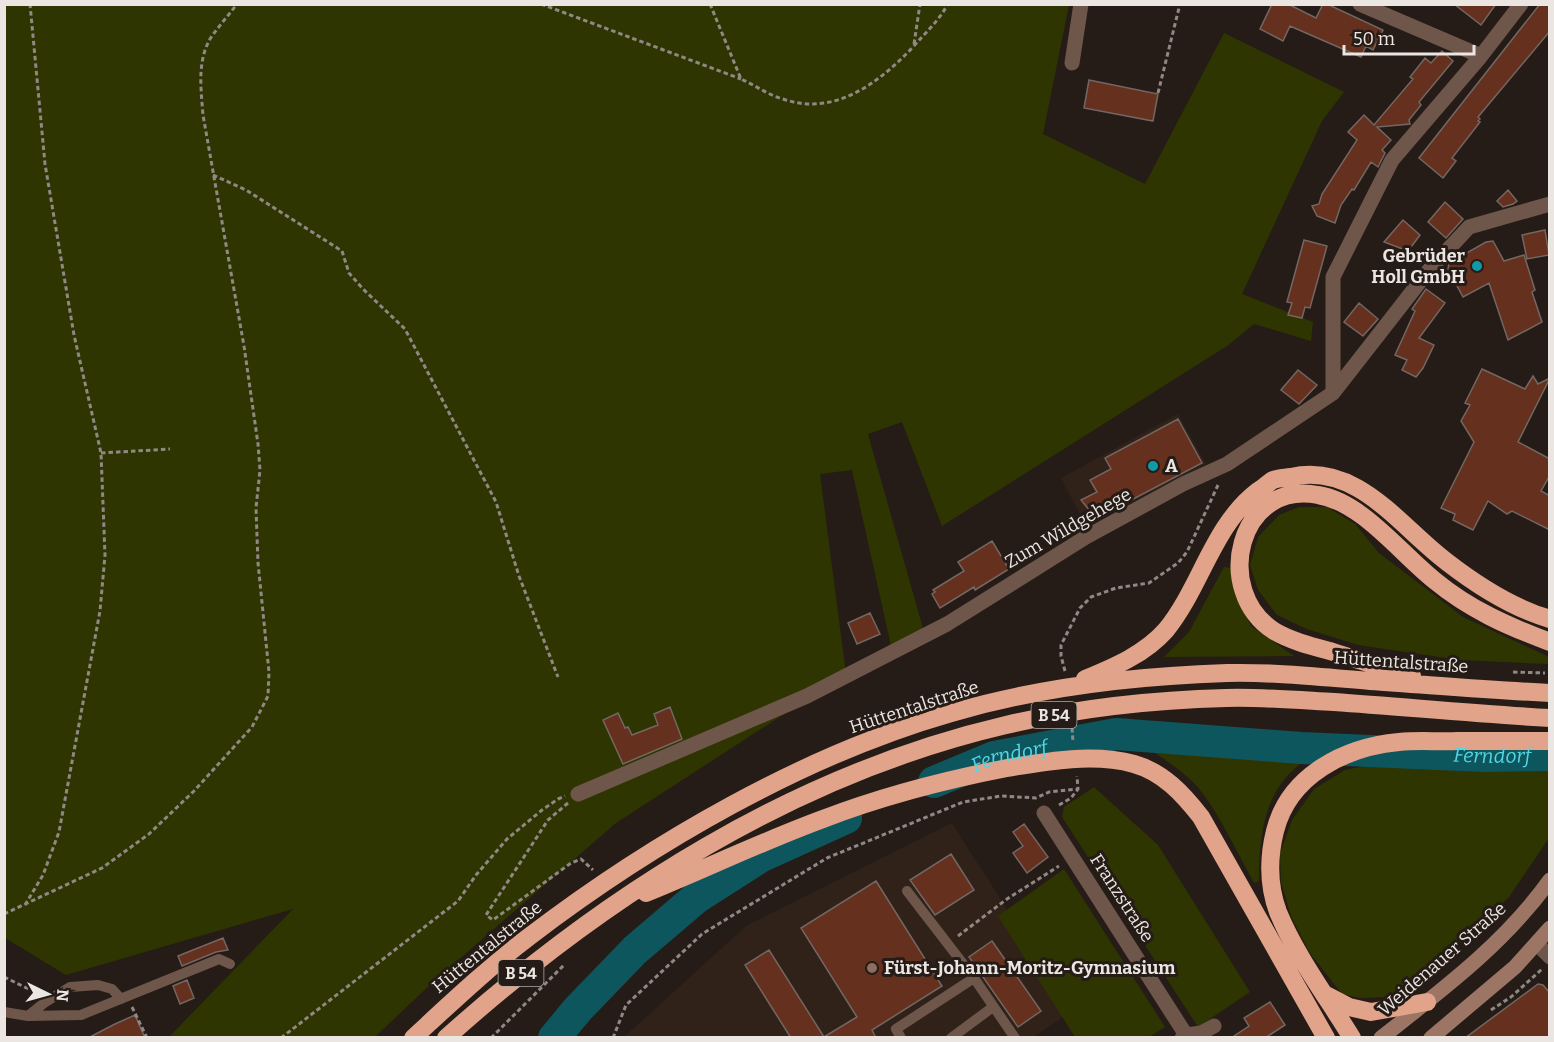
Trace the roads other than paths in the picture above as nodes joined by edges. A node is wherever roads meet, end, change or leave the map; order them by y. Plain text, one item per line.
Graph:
1 (1082, 4) edge
2 (1521, 4) edge
3 (1367, 6) edge
4 (1481, 56) junction
5 (1072, 63) dead end
6 (1550, 204) edge
7 (1333, 393) junction
8 (1550, 619) edge
9 (1550, 642) edge
10 (1064, 684) junction
11 (1446, 687) junction
12 (1550, 693) edge
13 (1550, 718) edge
14 (1550, 741) edge
15 (578, 794) road end
16 (1044, 813) road end
17 (1550, 880) edge
18 (907, 891) dead end
19 (600, 912) junction
20 (1550, 928) edge
21 (1537, 944) junction
22 (1550, 957) edge
23 (230, 964) dead end
24 (974, 978) junction
25 (1324, 994) junction
26 (121, 999) junction
27 (1427, 1002) junction
28 (993, 1007) junction
29 (4, 1012) edge
30 (28, 1016) junction
31 (1214, 1026) dead end
32 (1184, 1036) edge
33 (413, 1038) edge
34 (446, 1038) edge
35 (901, 1038) edge
36 (951, 1038) edge
37 (1015, 1038) edge
38 (1326, 1038) edge
39 (1352, 1038) edge
40 (1381, 1038) edge
41 (1431, 1038) edge

1 - 5 street
2 - 4 street
3 - 4 street
4 - 7 street
6 - 7 street, Zum Wildgehege
7 - 15 street, Zum Wildgehege
8 - 10 highway
9 - 11 highway
10 - 11 highway, Hüttentalstraße / B 54
10 - 33 highway, Hüttentalstraße / B 54
11 - 12 highway, Hüttentalstraße / B 54
13 - 19 highway, B 54
14 - 25 highway
16 - 32 street, Franzstraße
17 - 27 main road, Weidenauer Straße
18 - 24 lane
19 - 34 highway, B 54
19 - 38 highway
20 - 21 main road
21 - 22 street
21 - 41 main road
23 - 26 lane
24 - 28 lane
24 - 35 lane
25 - 27 highway
25 - 39 highway
26 - 30 lane
26 - 30 lane
27 - 40 main road, Weidenauer Straße
28 - 36 lane
28 - 37 lane
29 - 30 lane
31 - 32 street

